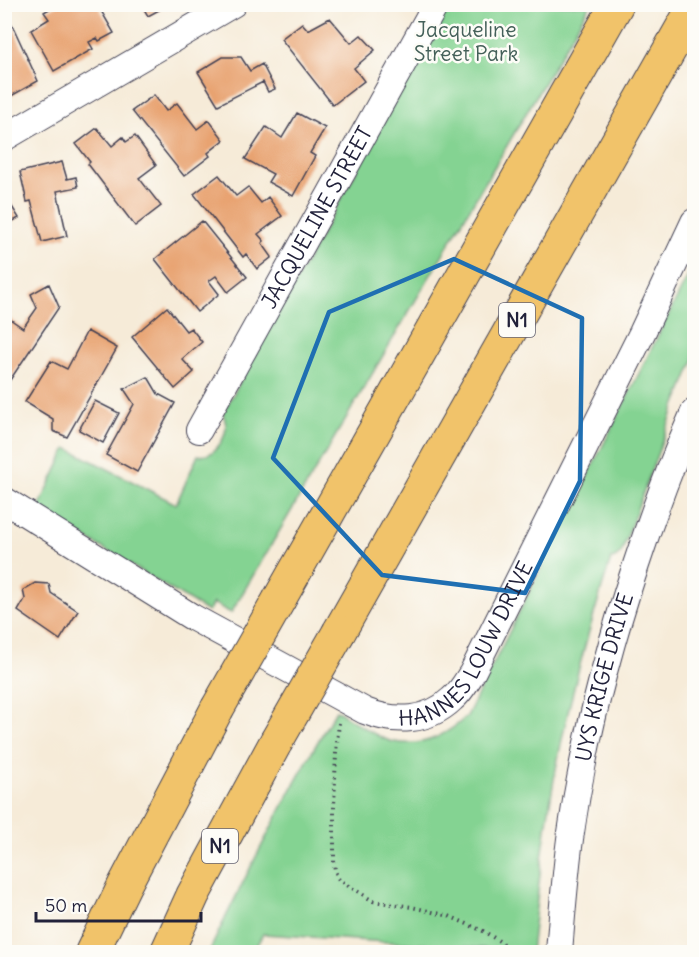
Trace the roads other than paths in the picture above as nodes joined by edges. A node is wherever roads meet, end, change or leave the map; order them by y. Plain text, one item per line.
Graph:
1 (232, 4) edge
2 (436, 4) edge
3 (617, 4) edge
4 (694, 7) edge
5 (4, 138) edge
6 (694, 222) edge
7 (694, 412) edge
8 (199, 430) dead end
9 (7, 511) edge
10 (92, 952) edge
11 (167, 952) edge
12 (559, 952) edge

1 - 5 street
2 - 8 street, JACQUELINE STREET
3 - 10 highway, bridge
4 - 11 highway, N1, bridge
6 - 9 street, HANNES LOUW DRIVE
7 - 12 street, UYS KRIGE DRIVE

